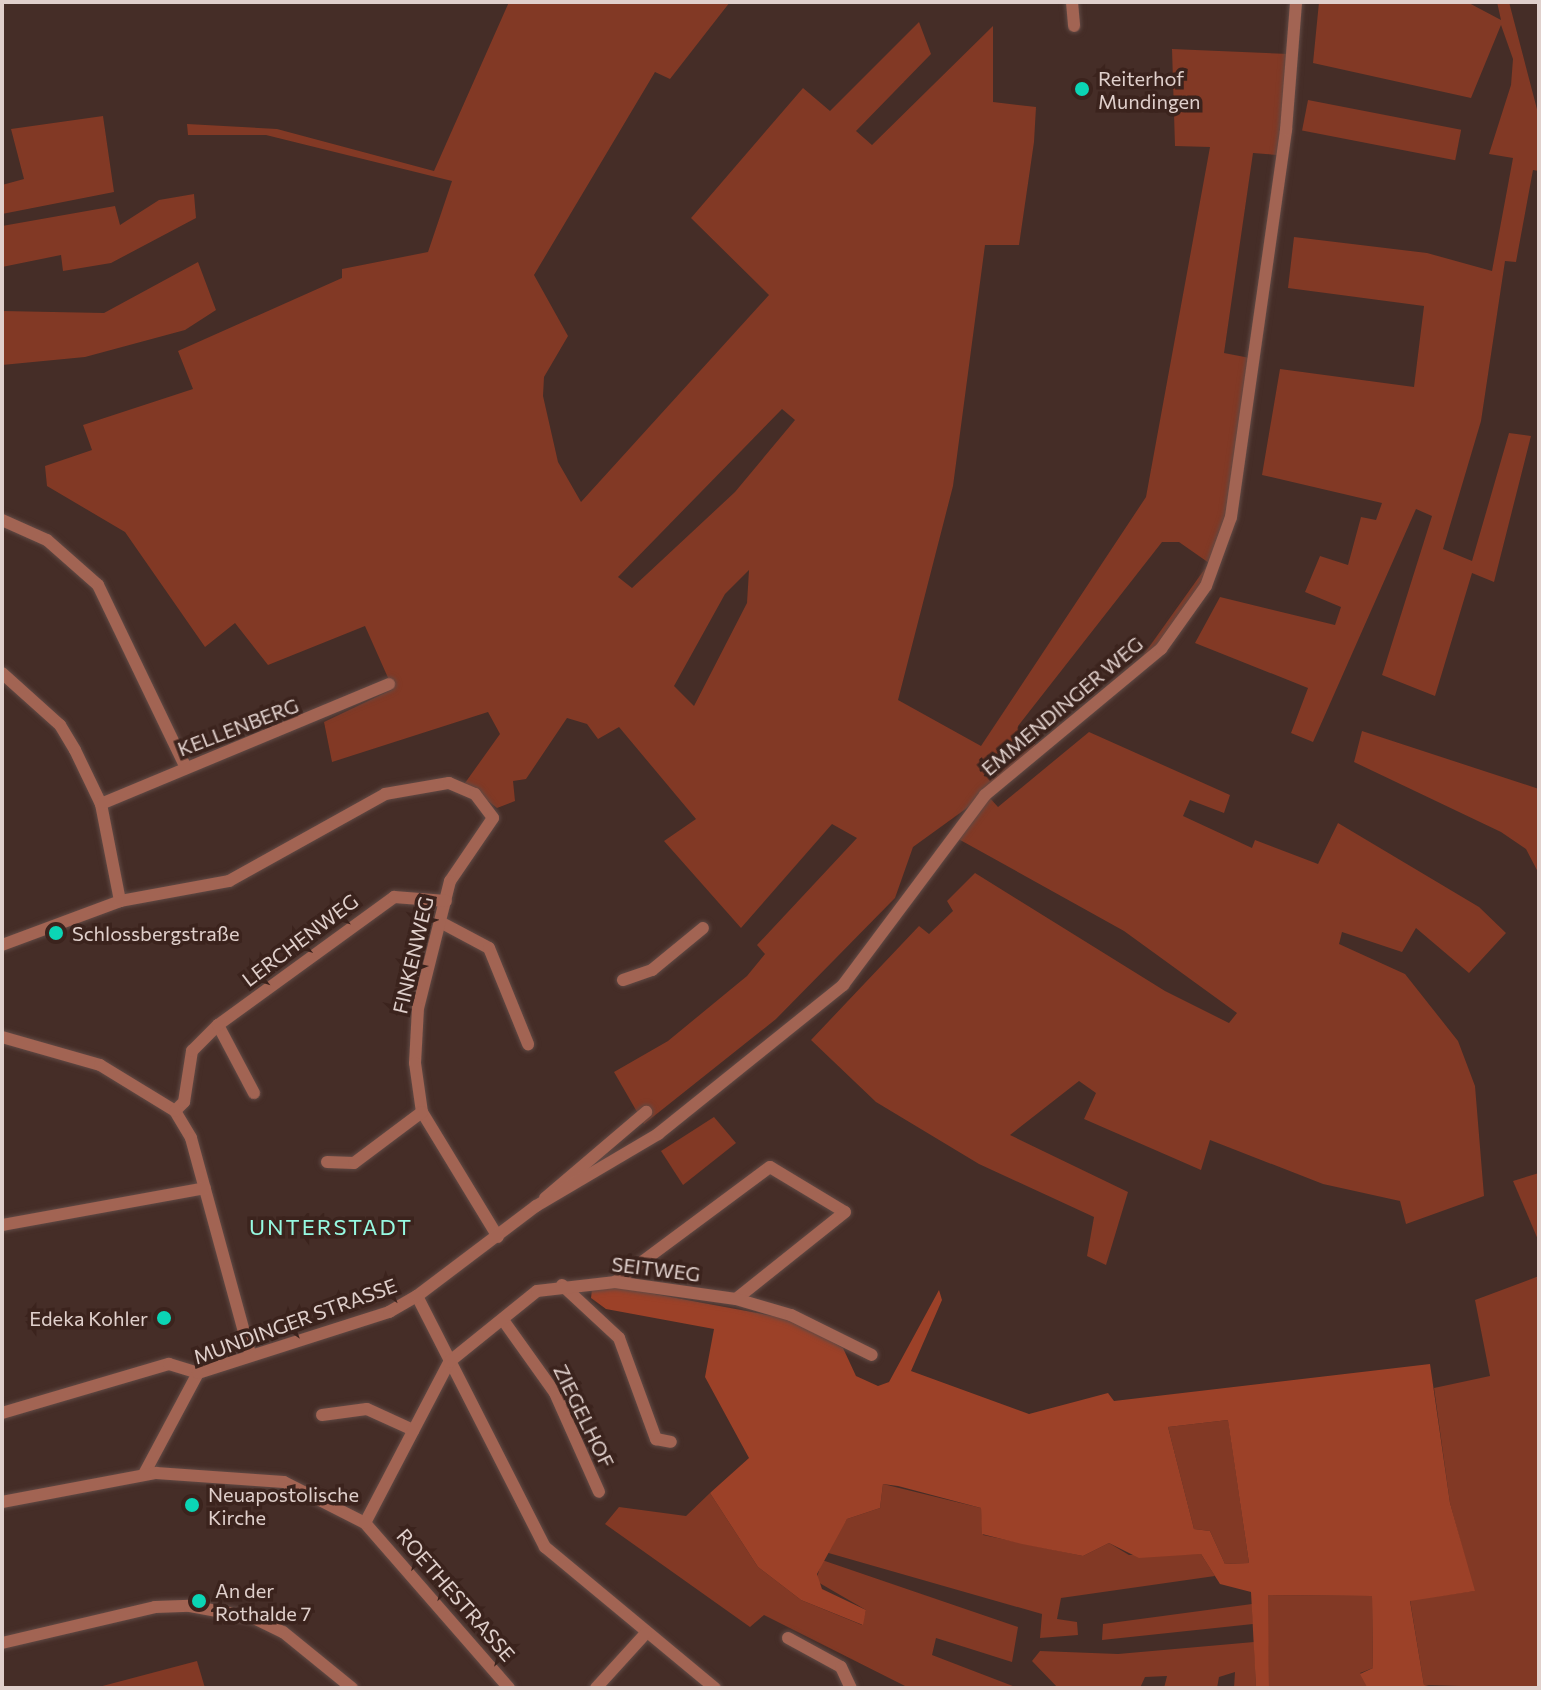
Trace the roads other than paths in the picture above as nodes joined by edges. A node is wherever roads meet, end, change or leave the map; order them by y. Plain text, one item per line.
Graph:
1 (1072, 2) edge
2 (1296, 2) edge
3 (1074, 26) dead end
4 (2, 520) edge
5 (2, 673) edge
6 (389, 684) dead end
7 (186, 768) junction
8 (101, 804) junction
9 (120, 901) junction
10 (446, 901) junction
11 (442, 923) junction
12 (703, 928) dead end
13 (2, 945) edge
14 (623, 980) dead end
15 (218, 1025) junction
16 (2, 1037) edge
17 (528, 1044) dead end
18 (254, 1093) dead end
19 (175, 1111) junction
20 (422, 1112) junction
21 (646, 1112) dead end
22 (658, 1134) joint
23 (327, 1162) dead end
24 (205, 1188) junction
25 (536, 1206) junction
26 (2, 1225) edge
27 (498, 1237) junction
28 (615, 1282) junction
29 (562, 1285) junction
30 (417, 1296) junction
31 (736, 1299) junction
32 (503, 1320) junction
33 (250, 1354) junction
34 (872, 1355) dead end
35 (449, 1362) junction
36 (198, 1373) junction
37 (2, 1413) edge
38 (322, 1415) dead end
39 (413, 1430) junction
40 (671, 1442) dead end
41 (144, 1474) junction
42 (599, 1492) dead end
43 (2, 1502) edge
44 (365, 1523) junction
45 (646, 1633) junction
46 (788, 1638) dead end
47 (2, 1643) edge
48 (352, 1688) edge
49 (509, 1688) edge
50 (596, 1688) edge
51 (715, 1688) edge
52 (851, 1688) edge

1 - 3 street
2 - 22 street, EMMENDINGER WEG
4 - 7 street
5 - 8 street
6 - 7 street, KELLENBERG
7 - 8 street, KELLENBERG
8 - 9 street
9 - 10 street, FINKENWEG
9 - 13 street
10 - 11 street, FINKENWEG
10 - 15 street, LERCHENWEG
11 - 17 street
11 - 20 street, FINKENWEG
12 - 14 street
15 - 18 street
15 - 19 street, LERCHENWEG
16 - 19 street
19 - 24 street
20 - 23 street
20 - 27 street, FINKENWEG
21 - 25 street, MUNDINGER STRASSE
22 - 25 street, MUNDINGER STRASSE
24 - 26 street
24 - 33 street
25 - 27 street, MUNDINGER STRASSE
27 - 30 street, MUNDINGER STRASSE
28 - 29 street, SEITWEG
28 - 31 street, SEITWEG
28 - 31 street
29 - 32 street, SEITWEG
29 - 40 street
30 - 33 street, MUNDINGER STRASSE
30 - 35 street
31 - 34 street, SEITWEG
32 - 35 street, SEITWEG
32 - 42 street, ZIEGELHOF
33 - 36 street, MUNDINGER STRASSE
35 - 39 street
35 - 45 street
36 - 37 street
36 - 41 street, MUNDINGER STRASSE
38 - 39 street
39 - 44 street
41 - 43 street
41 - 44 street, ROETHESTRASSE
44 - 49 street, ROETHESTRASSE
45 - 50 street
45 - 51 street
46 - 52 street
47 - 48 street

